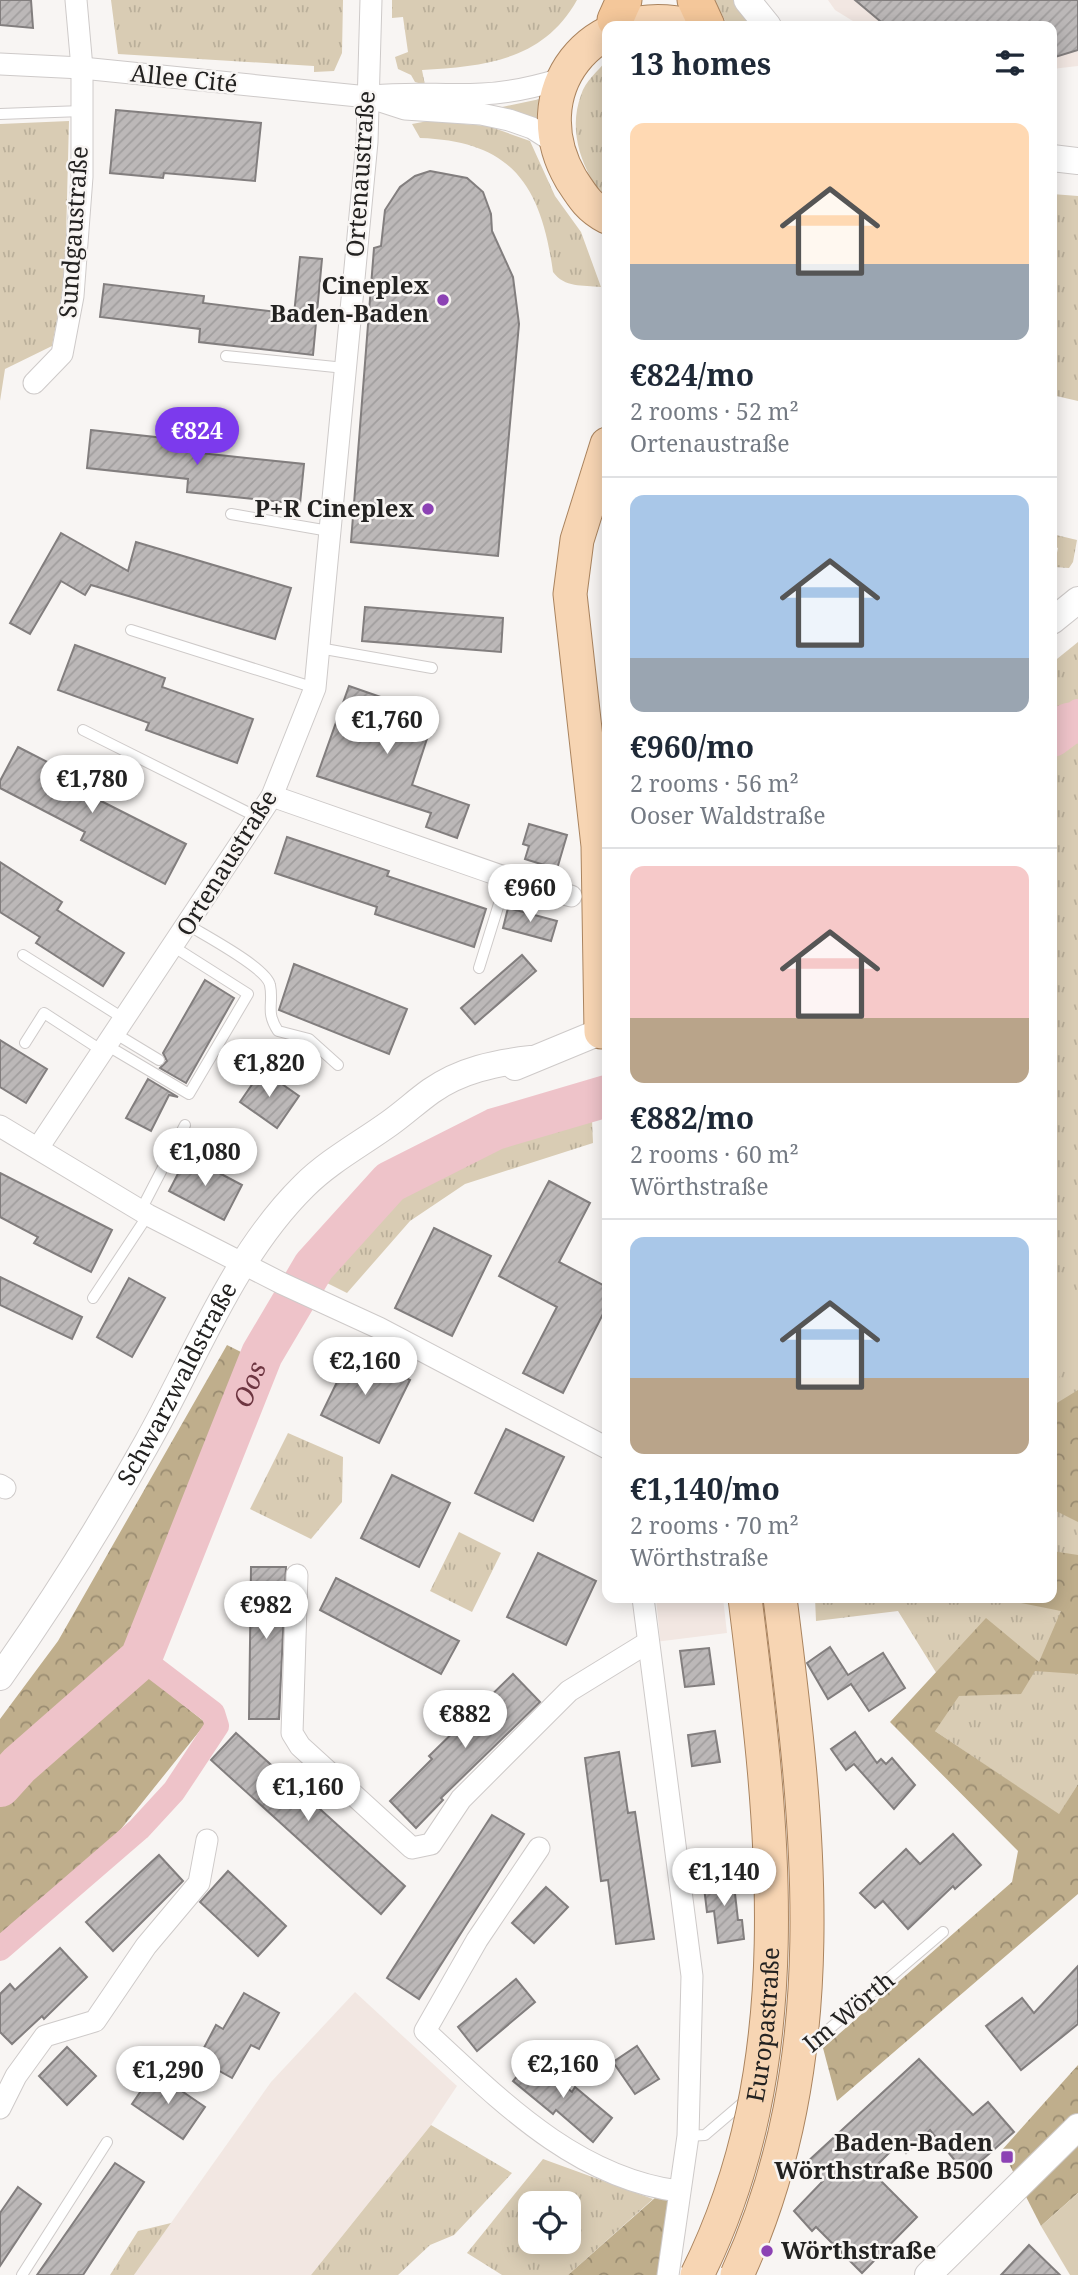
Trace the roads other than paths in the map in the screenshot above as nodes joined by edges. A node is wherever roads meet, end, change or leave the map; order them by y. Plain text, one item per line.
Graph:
1 (76, 0) edge
2 (371, 0) edge
3 (695, 0) edge
4 (747, 0) edge
5 (620, 10) edge
6 (676, 21) edge
7 (705, 21) edge
8 (764, 21) edge
9 (602, 28) edge
10 (0, 64) edge
11 (82, 68) junction
12 (561, 79) junction
13 (368, 97) junction
14 (82, 111) junction
15 (0, 114) edge
16 (557, 144) junction
17 (599, 213) edge
18 (226, 356) dead end
19 (345, 368) junction
20 (34, 383) dead end
21 (602, 461) edge
22 (230, 514) dead end
23 (329, 531) junction
24 (1078, 600) edge
25 (1057, 617) edge
26 (131, 631) dead end
27 (319, 648) junction
28 (432, 668) dead end
29 (315, 688) junction
30 (83, 730) dead end
31 (272, 796) junction
32 (259, 818) junction
33 (506, 878) junction
34 (571, 896) dead end
35 (188, 925) junction
36 (174, 947) junction
37 (23, 955) dead end
38 (479, 968) dead end
39 (602, 969) edge
40 (602, 1032) edge
41 (114, 1038) junction
42 (25, 1042) dead end
43 (159, 1060) dead end
44 (338, 1065) dead end
45 (185, 1125) dead end
46 (0, 1126) edge
47 (38, 1148) junction
48 (145, 1212) junction
49 (244, 1264) junction
50 (93, 1298) dead end
51 (602, 1445) edge
52 (297, 1575) dead end
53 (643, 1603) edge
54 (746, 1603) edge
55 (781, 1603) edge
56 (647, 1643) junction
57 (0, 1677) edge
58 (206, 1840) dead end
59 (539, 1849) dead end
60 (943, 1932) dead end
61 (788, 2064) dead end
62 (767, 2082) dead end
63 (0, 2108) edge
64 (1078, 2127) edge
65 (688, 2136) junction
66 (107, 2143) dead end
67 (678, 2191) junction
68 (22, 2275) edge
69 (668, 2275) edge
70 (697, 2275) edge
71 (737, 2275) edge
72 (928, 2275) edge

1 - 11 street, Sundgaustraße
2 - 13 street, Ortenaustraße
3 - 7 highway
4 - 8 street
5 - 6 main road
9 - 12 main road
10 - 11 street, Allee Cité
11 - 13 street, Allee Cité
11 - 14 street, Sundgaustraße
12 - 13 street, Allee Cité
12 - 16 main road
13 - 16 street, Allee Cité
13 - 19 street, Ortenaustraße
14 - 15 lane
14 - 20 street, Sundgaustraße
16 - 17 main road
18 - 19 lane
19 - 23 street, Ortenaustraße
21 - 39 main road
22 - 23 lane
23 - 27 street, Ortenaustraße
24 - 25 street
26 - 29 lane
27 - 28 lane
27 - 29 street, Ortenaustraße
29 - 31 street, Ortenaustraße
30 - 32 lane
31 - 32 street, Ortenaustraße
31 - 33 street
32 - 35 street, Ortenaustraße
33 - 34 street
33 - 38 lane
35 - 36 street, Ortenaustraße
35 - 44 lane
36 - 41 street, Ortenaustraße
36 - 41 lane
37 - 41 lane
40 - 49 street, Schwarzwaldstraße
41 - 42 lane
41 - 43 lane
41 - 47 street, Ortenaustraße
45 - 48 lane
46 - 47 street
47 - 48 street
48 - 49 street
48 - 50 lane
49 - 51 street
49 - 57 street, Schwarzwaldstraße
52 - 56 street
53 - 56 street
54 - 70 main road, Europastraße, bridge
55 - 71 main road, Europastraße, bridge
56 - 65 street
58 - 63 street
59 - 67 street
60 - 61 lane, Im Wörth
62 - 65 lane
64 - 72 street
65 - 67 street
66 - 68 lane
67 - 69 street

